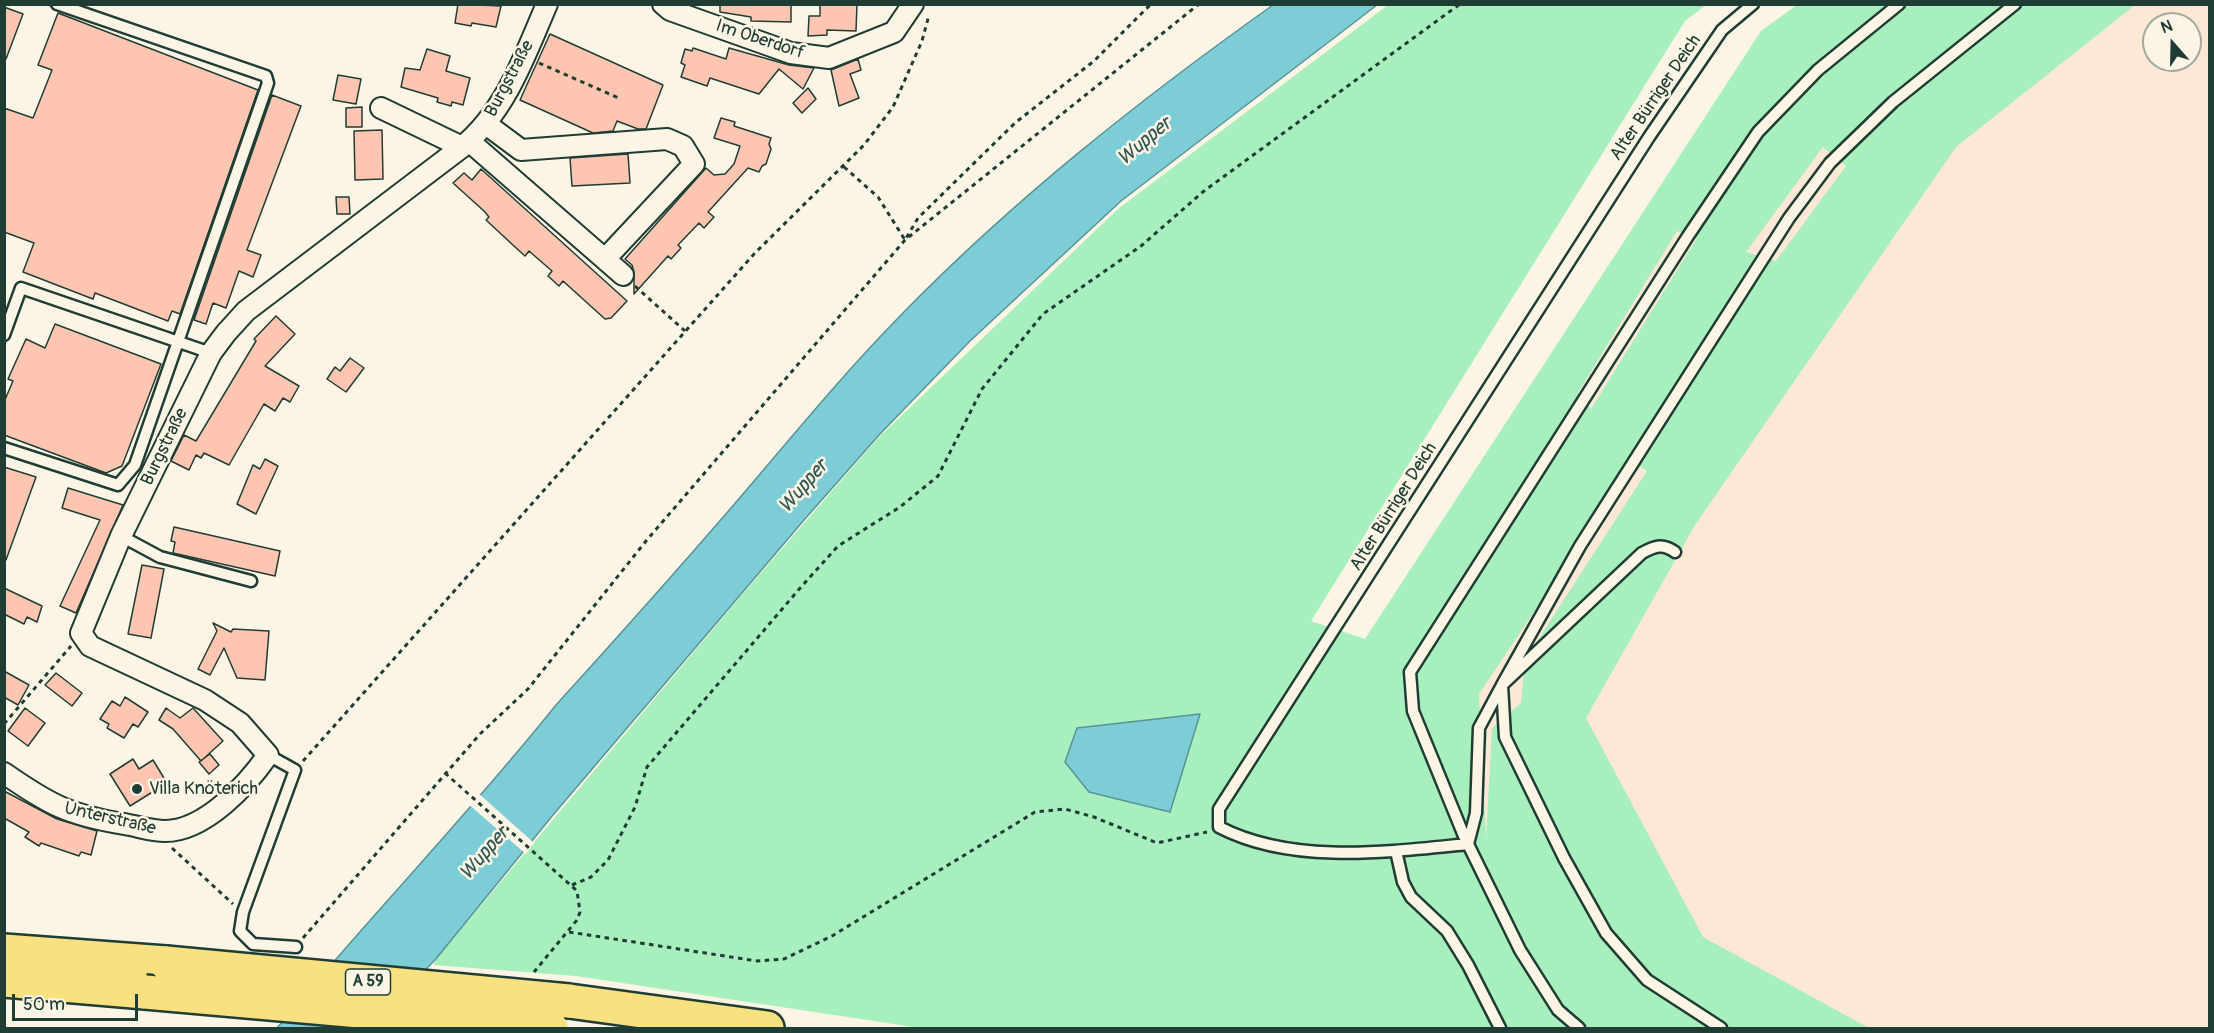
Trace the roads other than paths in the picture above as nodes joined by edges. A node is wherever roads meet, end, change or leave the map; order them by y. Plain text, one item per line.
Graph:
1 (57, 4) edge
2 (547, 4) edge
3 (663, 4) edge
4 (1754, 4) edge
5 (1899, 4) edge
6 (2015, 4) edge
7 (921, 9) edge
8 (381, 108) dead end
9 (486, 124) junction
10 (465, 144) junction
11 (606, 258) junction
12 (623, 275) road end
13 (4, 335) edge
14 (179, 341) junction
15 (212, 353) junction
16 (4, 448) edge
17 (121, 536) junction
18 (1675, 552) dead end
19 (251, 581) dead end
20 (1502, 685) junction
21 (268, 754) junction
22 (4, 773) edge
23 (1467, 844) junction
24 (1396, 851) junction
25 (296, 947) road end
26 (4, 951) edge
27 (4, 980) edge
28 (550, 1029) edge
29 (767, 1029) edge
30 (1500, 1029) edge
31 (1579, 1029) edge
32 (1721, 1029) edge

1 - 14 lane
2 - 9 street, Burgstraße
3 - 7 street, Im Oberdorf
4 - 24 lane, Alter Bürriger Deich
5 - 23 lane
6 - 20 lane
8 - 10 street
9 - 10 street, Burgstraße
9 - 11 street
10 - 11 street
10 - 15 street, Burgstraße
11 - 12 street
13 - 14 lane
14 - 15 lane
14 - 16 lane
15 - 17 street, Burgstraße
17 - 19 lane
17 - 21 street, Burgstraße
18 - 20 lane
20 - 23 lane
20 - 32 lane
21 - 22 street, Unterstraße
21 - 25 lane
23 - 24 lane
23 - 31 lane
24 - 30 lane
26 - 29 highway, A 59, bridge
27 - 28 highway, A 59, bridge

